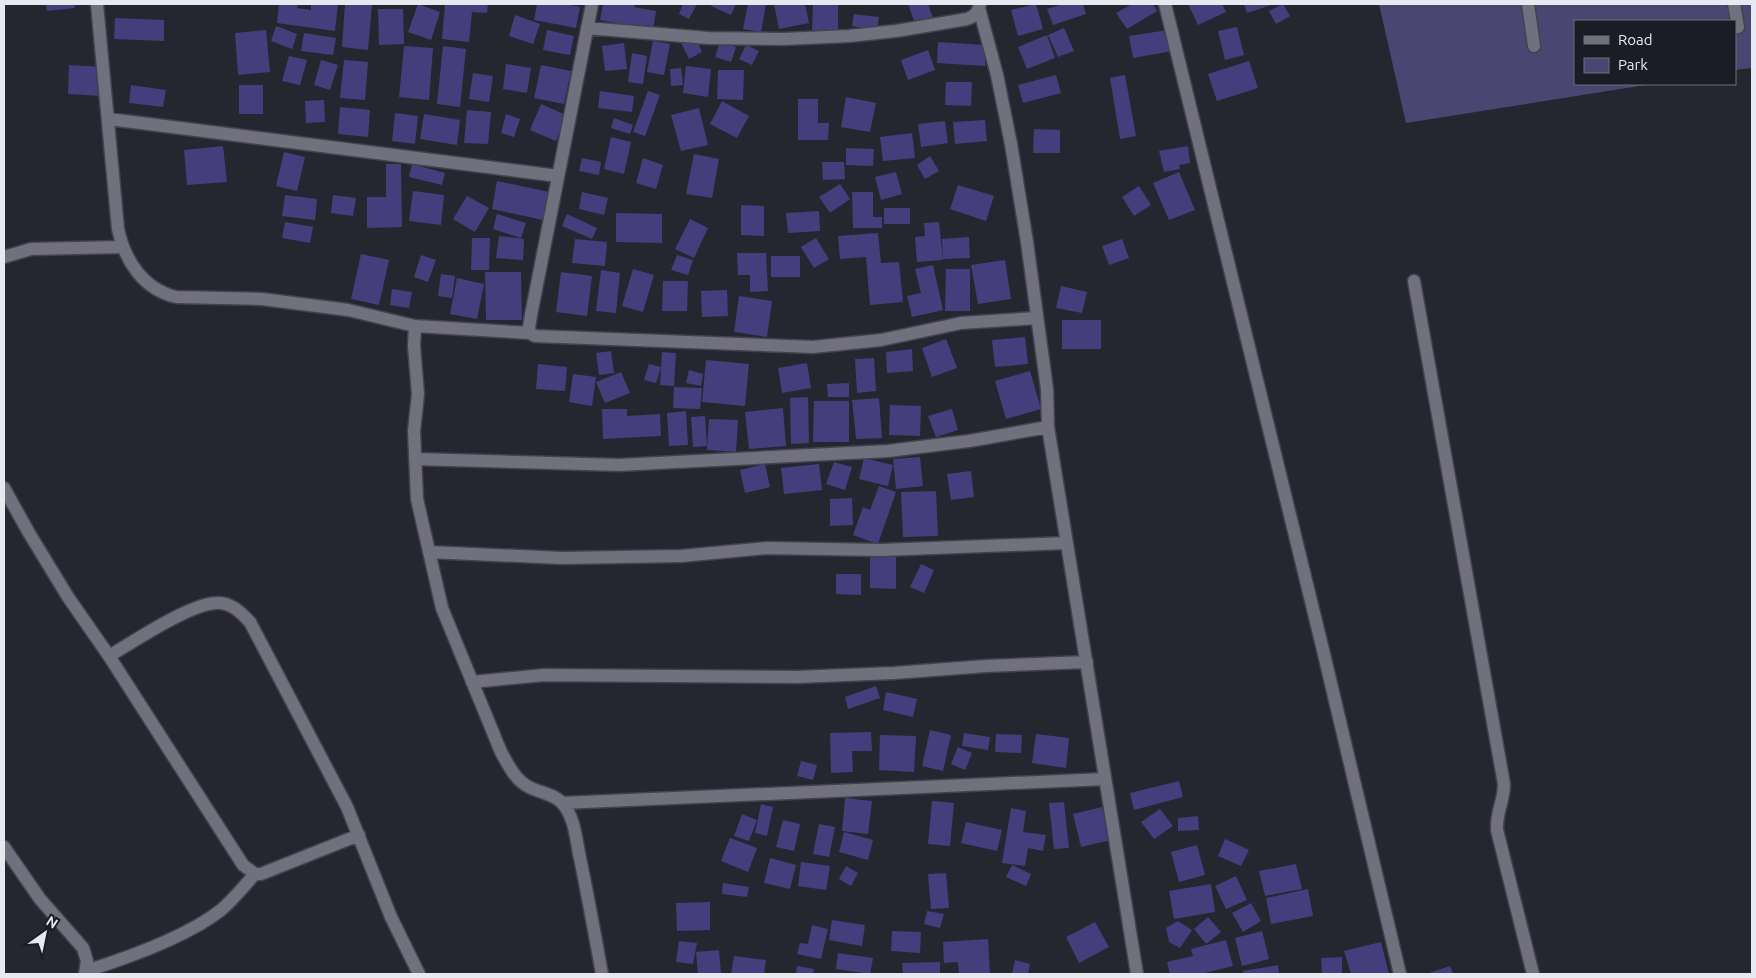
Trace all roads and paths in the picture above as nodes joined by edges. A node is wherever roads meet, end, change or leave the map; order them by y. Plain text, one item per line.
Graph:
1 (97, 4) edge
2 (590, 4) edge
3 (1166, 4) edge
4 (1528, 4) edge
5 (1734, 4) edge
6 (979, 6) edge
7 (1738, 27) dead end
8 (587, 28) junction
9 (1534, 46) dead end
10 (109, 119) junction
11 (558, 176) junction
12 (122, 247) junction
13 (4, 257) edge
14 (1414, 282) dead end
15 (1037, 318) junction
16 (415, 326) junction
17 (530, 333) junction
18 (1048, 428) junction
19 (415, 458) junction
20 (4, 488) edge
21 (1066, 543) junction
22 (428, 552) junction
23 (108, 656) junction
24 (1087, 662) junction
25 (472, 682) junction
26 (1105, 779) junction
27 (562, 803) junction
28 (358, 835) junction
29 (4, 847) edge
30 (255, 874) junction
31 (85, 973) edge
32 (419, 974) edge
33 (602, 974) edge
34 (1137, 974) edge
35 (1400, 974) edge
36 (1532, 974) edge

1 - 10 street
2 - 8 street
3 - 35 street
4 - 9 street
5 - 7 street
6 - 8 street
6 - 15 street
8 - 11 street
10 - 11 street
10 - 12 street
11 - 17 street
12 - 13 street
12 - 16 street
14 - 36 street
15 - 17 street
15 - 18 street
16 - 17 street
16 - 19 street
18 - 19 street
18 - 21 street
19 - 22 street
20 - 23 street
21 - 22 street
21 - 24 street
22 - 25 street
23 - 28 street
23 - 30 street
24 - 25 street
24 - 26 street
25 - 27 street
26 - 27 street
26 - 34 street
27 - 33 street
28 - 30 street
28 - 32 street
29 - 31 street
30 - 31 street

